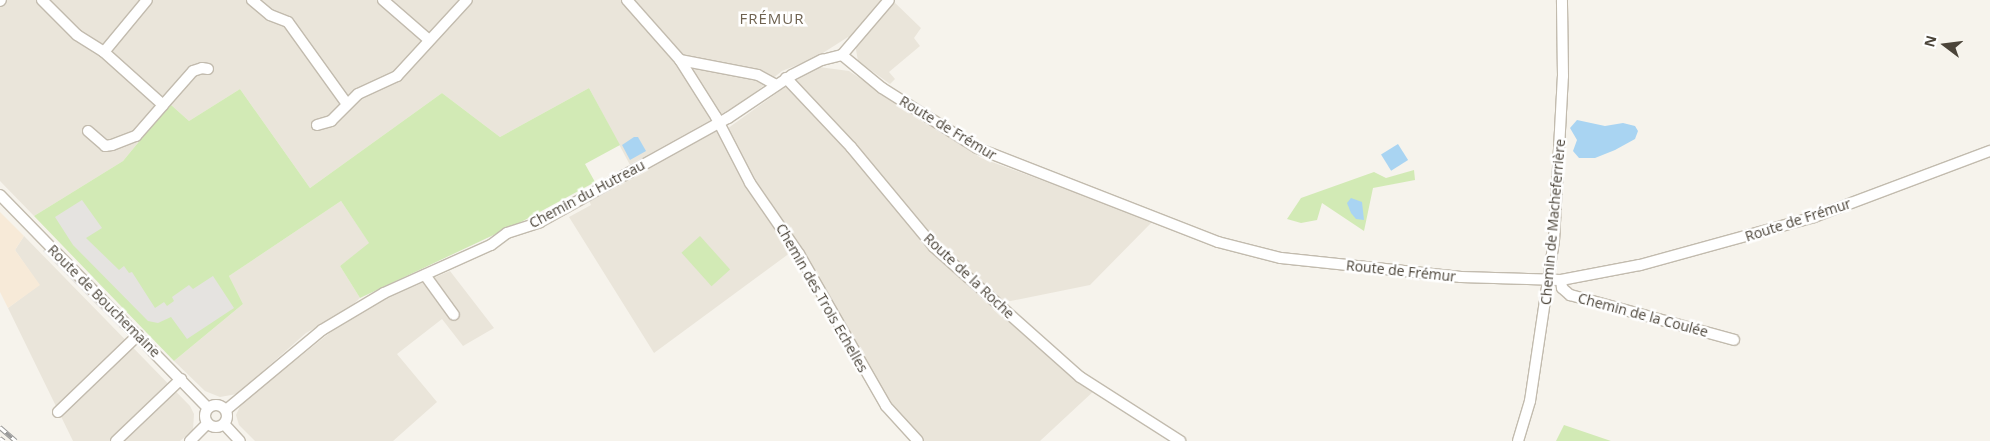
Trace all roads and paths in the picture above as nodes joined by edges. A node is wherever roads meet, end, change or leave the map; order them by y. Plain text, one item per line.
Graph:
1 (42, 0) edge
2 (147, 0) edge
3 (252, 0) edge
4 (383, 0) edge
5 (467, 0) edge
6 (627, 0) edge
7 (889, 0) edge
8 (1562, 0) edge
9 (429, 40) junction
10 (104, 52) junction
11 (842, 55) junction
12 (680, 60) junction
13 (208, 70) dead end
14 (786, 78) junction
15 (776, 85) junction
16 (347, 104) junction
17 (163, 106) junction
18 (718, 124) junction
19 (317, 126) dead end
20 (88, 131) dead end
21 (1990, 151) edge
22 (0, 195) edge
23 (425, 275) junction
24 (1550, 280) junction
25 (1561, 280) junction
26 (454, 315) dead end
27 (138, 335) junction
28 (1734, 340) dead end
29 (181, 380) junction
30 (208, 408) junction
31 (226, 410) junction
32 (58, 412) dead end
33 (208, 423) junction
34 (224, 424) junction
35 (116, 441) edge
36 (190, 441) edge
37 (240, 441) edge
38 (918, 441) edge
39 (1180, 441) edge
40 (1518, 441) edge

1 - 10 street
2 - 10 street
3 - 16 street
4 - 9 street
5 - 9 street
6 - 12 street, Chemin des Trois Echelles
7 - 11 street
8 - 24 street, Chemin de Macheferrière
9 - 16 street
10 - 17 street
11 - 14 street, Chemin du Hutreau
11 - 24 street, Route de Frémur
12 - 15 street
12 - 18 street, Chemin des Trois Echelles
13 - 17 street
14 - 15 street, Chemin du Hutreau
14 - 39 street, Route de la Roche
15 - 18 street, Chemin du Hutreau
16 - 19 street
17 - 20 street
18 - 23 street, Chemin du Hutreau
18 - 38 street, Chemin des Trois Echelles
21 - 25 street, Route de Frémur
22 - 27 street, Route de Bouchemaine
23 - 26 street
23 - 31 street, Chemin du Hutreau
24 - 25 street, Route de Frémur
24 - 40 street, Chemin de Macheferrière
25 - 28 street, Chemin de la Coulée
27 - 29 street, Route de Bouchemaine
27 - 32 street
29 - 30 street, Route de Bouchemaine
29 - 35 street
30 - 31 street
30 - 33 street
31 - 34 street
33 - 34 street
33 - 36 street
34 - 37 street

